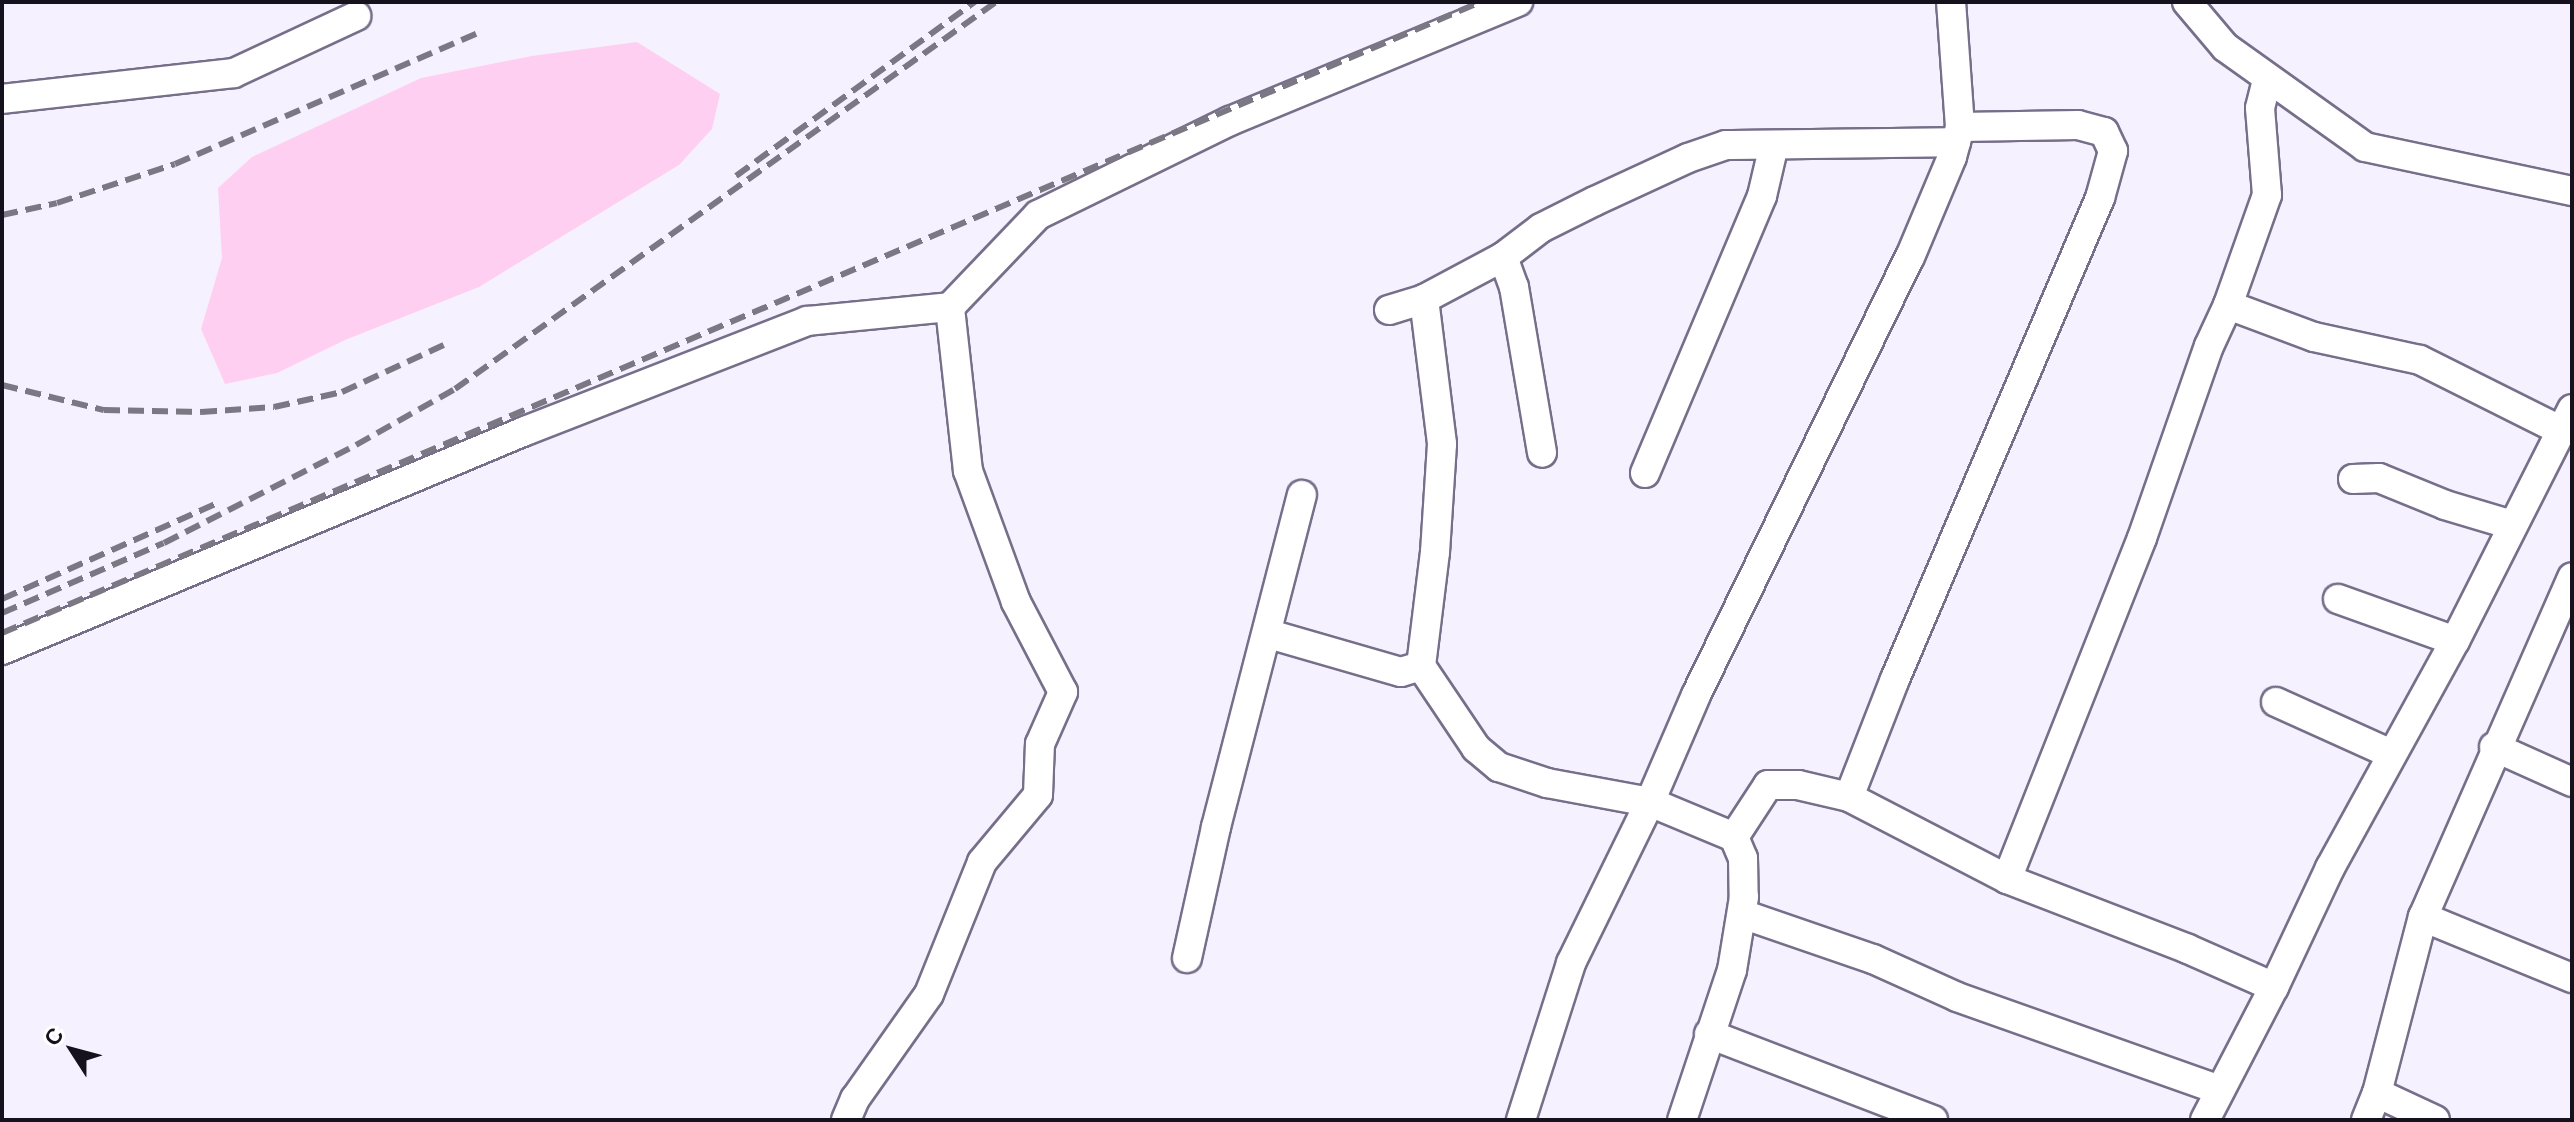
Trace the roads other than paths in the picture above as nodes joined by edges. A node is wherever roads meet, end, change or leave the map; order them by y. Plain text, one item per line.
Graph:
1 (1518, 2) edge
2 (1951, 2) edge
3 (2187, 2) edge
4 (356, 16) dead end
5 (2267, 79) junction
6 (2, 99) edge
7 (1958, 134) junction
8 (1774, 145) junction
9 (2572, 191) edge
10 (1503, 257) junction
11 (1424, 299) junction
12 (2228, 305) junction
13 (950, 307) junction
14 (1389, 310) dead end
15 (2566, 420) edge
16 (1542, 453) dead end
17 (1645, 473) dead end
18 (2353, 479) dead end
19 (1302, 495) dead end
20 (2512, 525) junction
21 (2572, 577) edge
22 (2338, 599) dead end
23 (1269, 634) junction
24 (2455, 641) junction
25 (2, 650) edge
26 (1421, 666) junction
27 (2276, 702) dead end
28 (2494, 747) junction
29 (2389, 753) junction
30 (2572, 782) edge
31 (1849, 797) junction
32 (1650, 802) junction
33 (1734, 837) junction
34 (2007, 879) junction
35 (1742, 914) junction
36 (2423, 917) junction
37 (1187, 958) dead end
38 (2572, 978) edge
39 (2274, 987) junction
40 (1709, 1034) junction
41 (2219, 1090) junction
42 (2377, 1093) junction
43 (846, 1120) edge
44 (1521, 1120) edge
45 (1682, 1120) edge
46 (1933, 1120) edge
47 (2205, 1120) edge
48 (2366, 1120) edge
49 (2435, 1120) edge

1 - 13 street
2 - 7 street
3 - 5 street
4 - 6 street
5 - 9 street
5 - 12 street
7 - 8 street
7 - 31 street
7 - 32 street
8 - 10 street
8 - 17 street
10 - 11 street
10 - 16 street
11 - 14 street
11 - 26 street
12 - 15 street
12 - 34 street
13 - 25 street
13 - 43 street
15 - 20 street
18 - 20 street
19 - 23 street
20 - 24 street
21 - 28 street
22 - 24 street
23 - 26 street
23 - 37 street
24 - 29 street
26 - 32 street
27 - 29 street
28 - 30 street
28 - 36 street
29 - 39 street
31 - 33 street
31 - 34 street
32 - 33 street
32 - 44 street
33 - 35 street
34 - 39 street
35 - 40 street
35 - 41 street
36 - 38 street
36 - 42 street
39 - 41 street
40 - 45 street
40 - 46 street
41 - 47 street
42 - 48 street
42 - 49 street

